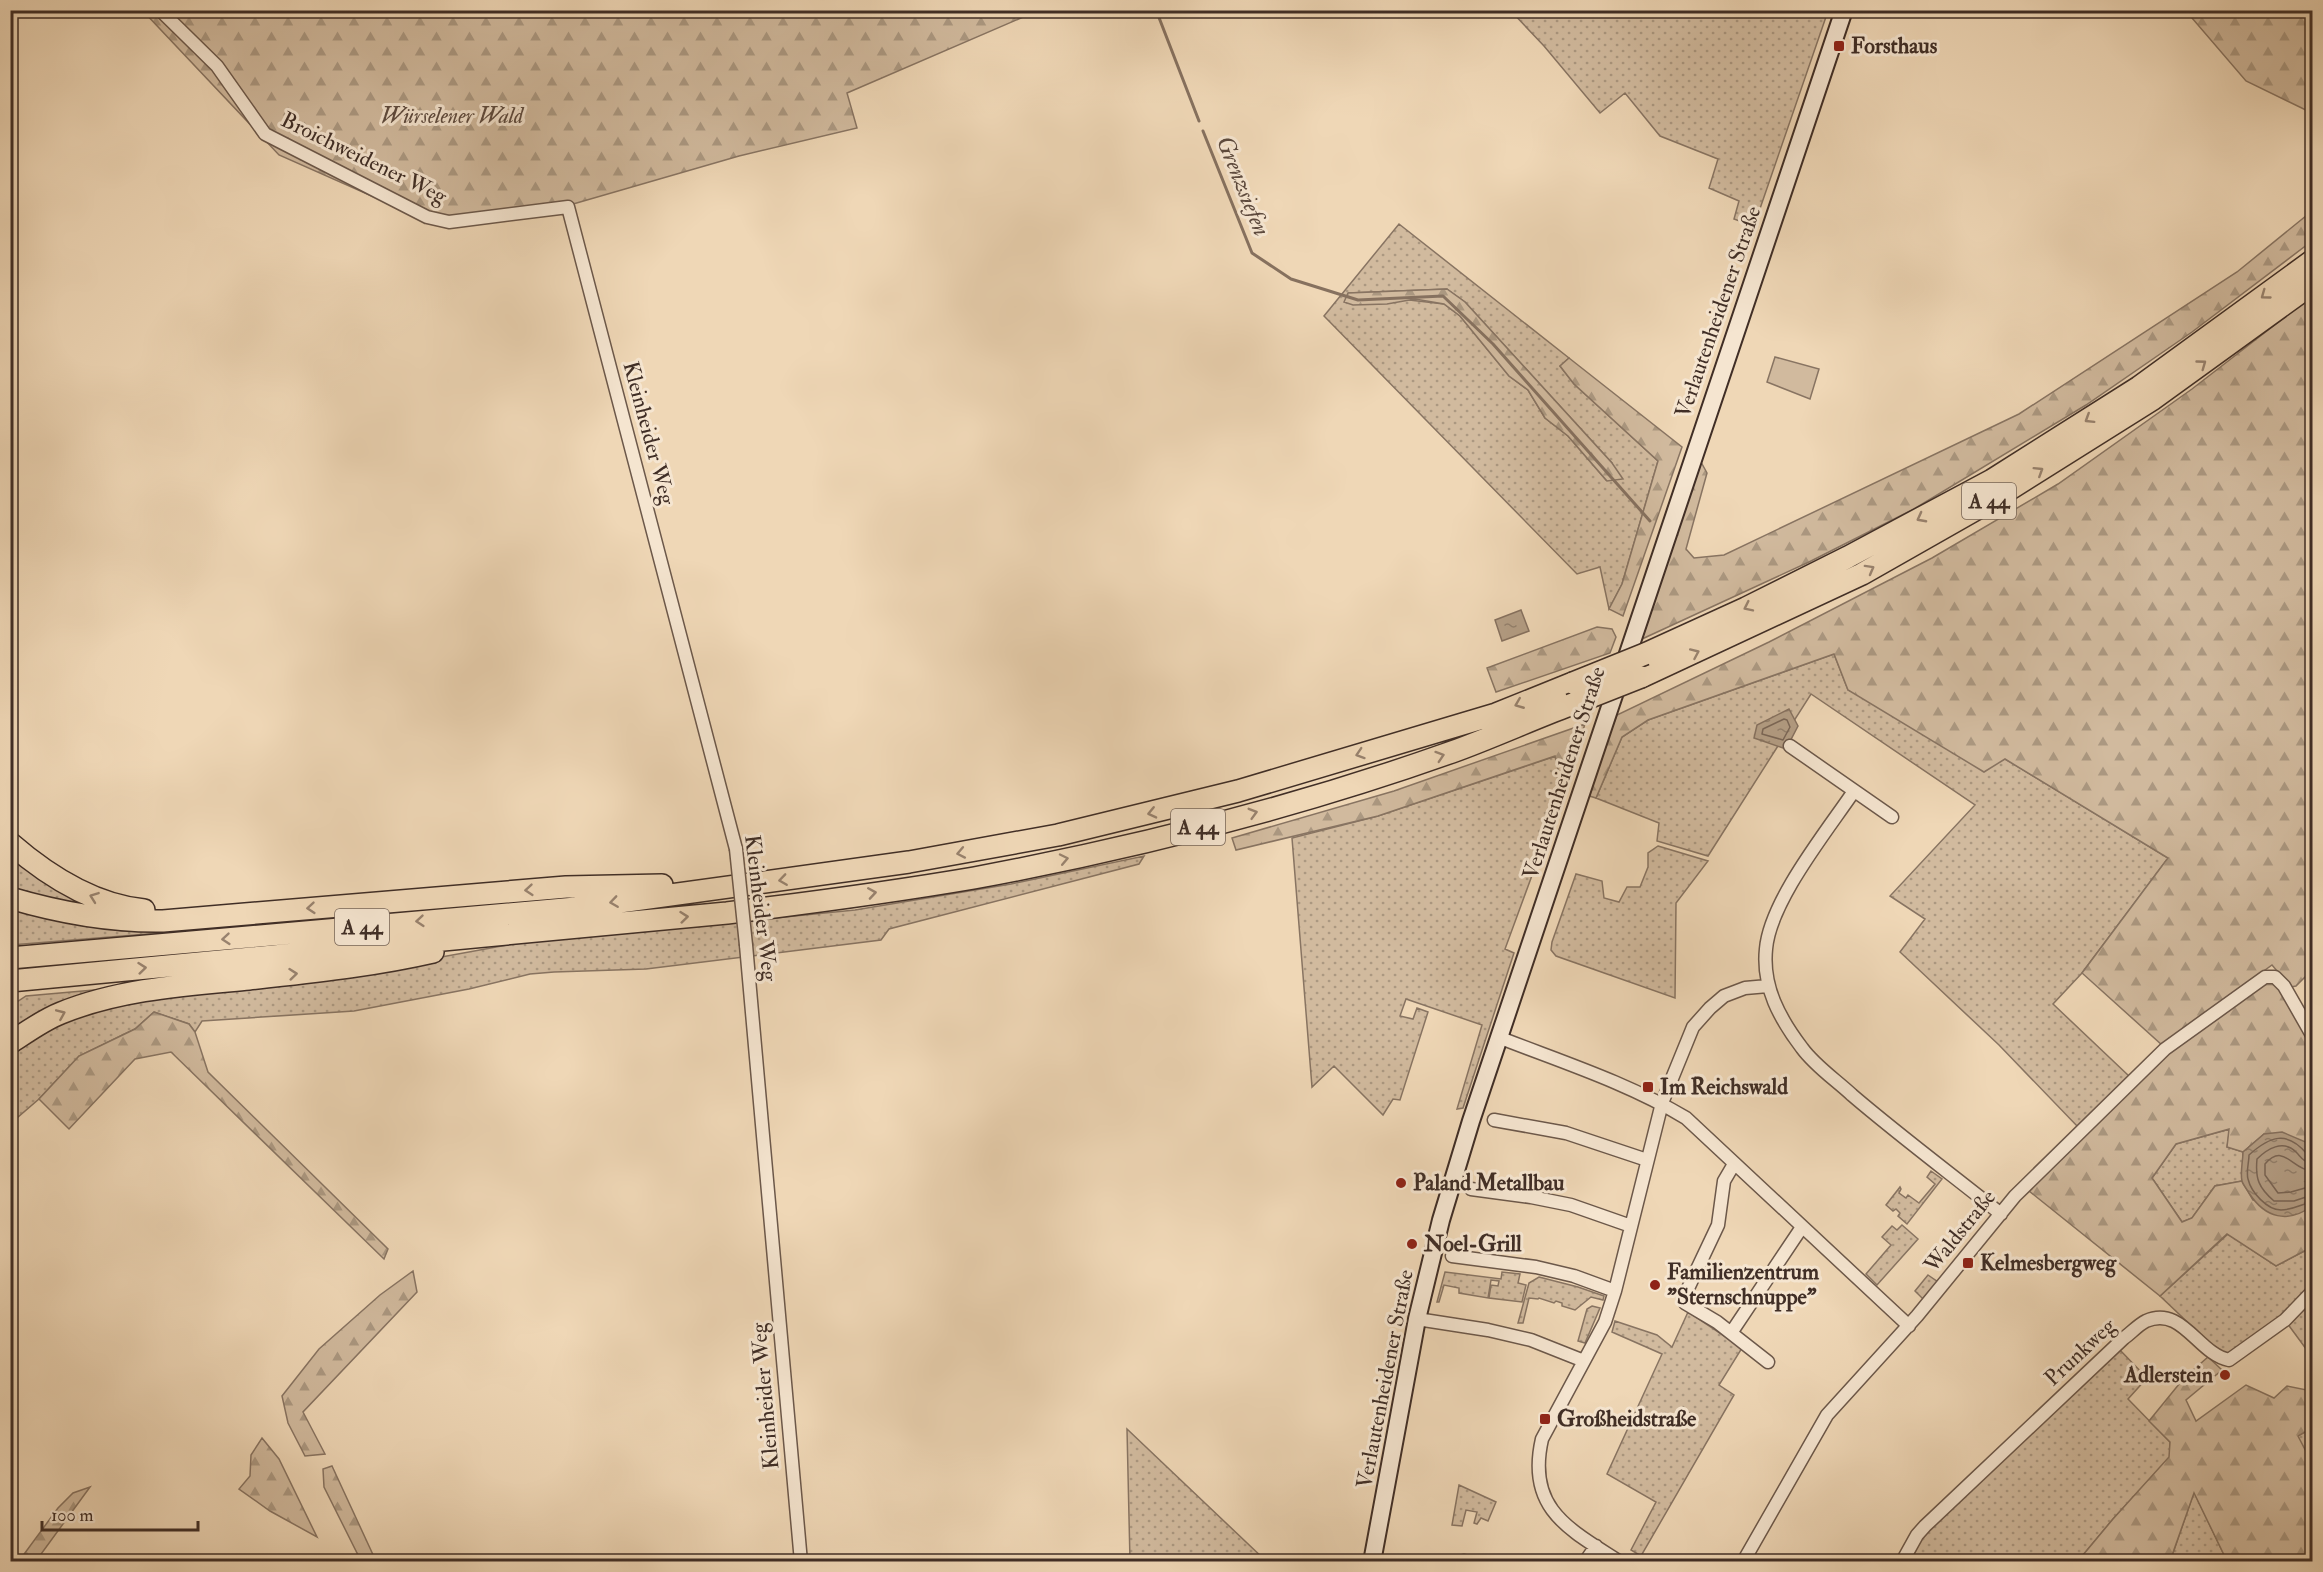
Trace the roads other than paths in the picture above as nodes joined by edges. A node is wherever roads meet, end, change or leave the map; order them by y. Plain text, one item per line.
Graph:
1 (160, 10) edge
2 (1844, 10) edge
3 (568, 207) joint
4 (2313, 261) edge
5 (2313, 284) edge
6 (1790, 746) dead end
7 (1854, 791) junction
8 (1892, 817) dead end
9 (10, 843) edge
10 (714, 889) junction
11 (10, 898) edge
12 (213, 916) junction
13 (510, 934) junction
14 (10, 958) edge
15 (84, 974) junction
16 (10, 981) edge
17 (1768, 986) junction
18 (10, 988) edge
19 (2313, 1035) edge
20 (1498, 1037) junction
21 (10, 1043) edge
22 (1662, 1103) junction
23 (1494, 1120) dead end
24 (1647, 1160) junction
25 (1734, 1164) junction
26 (1471, 1189) dead end
27 (2001, 1214) junction
28 (1631, 1226) junction
29 (1802, 1227) junction
30 (1452, 1256) dead end
31 (1615, 1291) junction
32 (2313, 1292) edge
33 (1417, 1319) junction
34 (1909, 1326) junction
35 (1731, 1333) junction
36 (1584, 1361) junction
37 (1768, 1362) dead end
38 (1596, 1546) junction
39 (801, 1562) edge
40 (1372, 1562) edge
41 (1585, 1562) edge
42 (1620, 1562) edge
43 (1743, 1562) edge
44 (1902, 1562) edge

1 - 3 street, Broichweidener Weg
2 - 20 main road, Verlautenheidener Straße
3 - 39 street, Kleinheider Weg, bridge
4 -> 10 highway, A 44, bridge
13 -> 5 highway, A 44, bridge
6 - 7 street
7 - 8 street
7 - 17 street
12 -> 9 highway
10 -> 12 highway
10 -> 14 highway, A 44
11 - 12 highway
15 -> 13 highway, A 44
21 -> 13 highway
15 - 16 highway, A 44
15 - 18 highway
17 - 22 street
17 - 27 street
19 - 27 street, Waldstraße
20 - 22 street
20 - 33 main road, Verlautenheidener Straße
22 - 24 street
22 - 25 street
23 - 24 street
24 - 28 street
25 - 29 street
25 - 35 street
26 - 28 street
27 - 34 street, Waldstraße
28 - 31 street
29 - 34 street
29 - 35 street
30 - 31 street
31 - 36 street
32 - 44 street, Prunkweg
33 - 36 street
33 - 40 main road, Verlautenheidener Straße
34 - 43 street, Waldstraße
35 - 37 street
36 - 38 street
38 - 41 street
38 - 42 street

